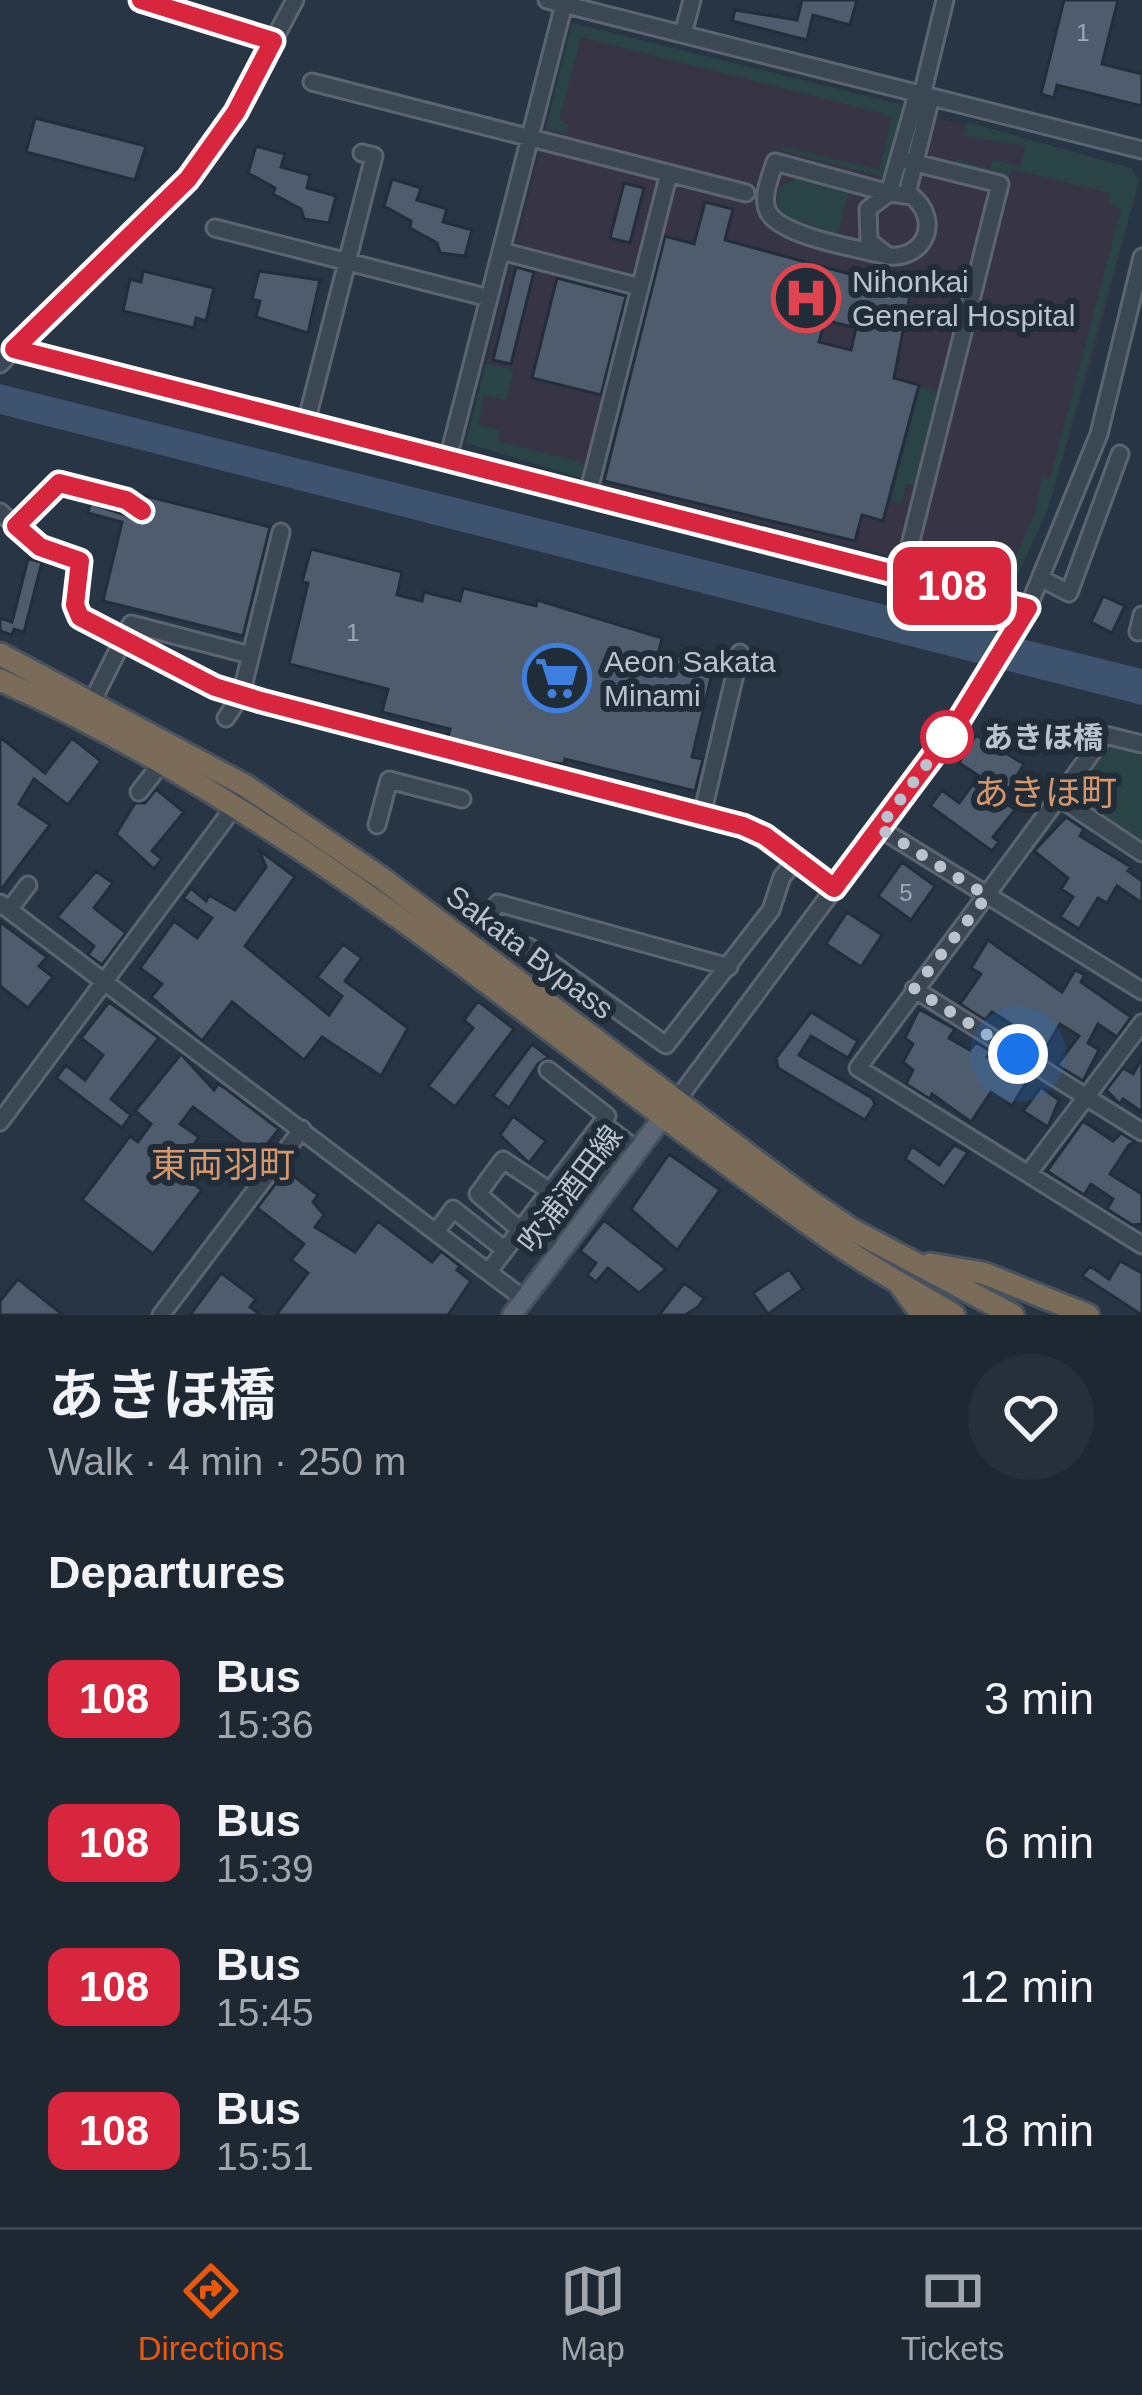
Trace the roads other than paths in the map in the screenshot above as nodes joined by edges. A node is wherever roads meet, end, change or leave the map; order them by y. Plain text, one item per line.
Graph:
1 (141, 0) edge
2 (295, 0) edge
3 (692, 0) edge
4 (945, 0) edge
5 (558, 2) edge
6 (682, 34) junction
7 (273, 41) junction
8 (312, 82) dead end
9 (923, 95) junction
10 (530, 138) junction
11 (1142, 150) edge
12 (362, 153) dead end
13 (907, 161) junction
14 (669, 173) junction
15 (746, 193) dead end
16 (890, 193) junction
17 (908, 194) junction
18 (214, 228) dead end
19 (501, 251) junction
20 (888, 256) junction
21 (1142, 257) edge
22 (347, 262) junction
23 (640, 286) junction
24 (489, 298) junction
25 (14, 349) junction
26 (0, 364) edge
27 (306, 423) junction
28 (1120, 454) dead end
29 (448, 459) junction
30 (1079, 489) junction
31 (588, 494) junction
32 (1105, 496) junction
33 (142, 511) dead end
34 (0, 512) edge
35 (16, 526) junction
36 (281, 532) dead end
37 (904, 573) junction
38 (1042, 579) junction
39 (1028, 608) junction
40 (123, 640) junction
41 (740, 653) dead end
42 (0, 654) edge
43 (250, 656) junction
44 (0, 680) edge
45 (241, 695) junction
46 (94, 700) junction
47 (226, 718) dead end
48 (1142, 744) edge
49 (163, 761) junction
50 (139, 792) dead end
51 (1058, 797) junction
52 (463, 799) dead end
53 (236, 803) junction
54 (701, 815) junction
55 (377, 825) dead end
56 (879, 828) junction
57 (1142, 853) edge
58 (797, 859) junction
59 (28, 885) dead end
60 (834, 888) junction
61 (987, 896) junction
62 (5, 906) edge
63 (469, 944) junction
64 (529, 947) dead end
65 (729, 967) junction
66 (106, 982) junction
67 (914, 989) junction
68 (1142, 992) edge
69 (1142, 1023) edge
70 (572, 1048) junction
71 (606, 1075) junction
72 (1088, 1098) junction
73 (587, 1100) junction
74 (670, 1109) junction
75 (0, 1122) edge
76 (602, 1123) junction
77 (302, 1129) junction
78 (1142, 1132) edge
79 (502, 1144) dead end
80 (638, 1150) junction
81 (577, 1156) junction
82 (1028, 1174) junction
83 (613, 1183) junction
84 (552, 1188) junction
85 (522, 1228) junction
86 (436, 1232) junction
87 (1142, 1245) edge
88 (505, 1250) junction
89 (560, 1252) junction
90 (902, 1270) junction
91 (489, 1271) junction
92 (518, 1307) edge
93 (161, 1315) edge
94 (922, 1315) edge
95 (955, 1315) edge
96 (1013, 1315) edge
97 (1088, 1315) edge

1 - 7 street
2 - 7 street
3 - 6 street
4 - 9 street
5 - 6 street
5 - 10 street
6 - 9 street
7 - 25 street
8 - 10 street
9 - 11 street
9 - 13 street
10 - 14 street
10 - 19 street
12 - 22 street
13 - 16 street
13 - 17 street
13 - 37 street
14 - 15 street
14 - 23 street
16 - 17 street
16 - 20 street
16 - 20 street
17 - 20 street
18 - 22 street
19 - 23 street
19 - 24 street
21 - 30 street
22 - 24 street
22 - 27 street
23 - 31 street
24 - 29 street
25 - 26 street
25 - 27 street
27 - 29 street
28 - 32 street
29 - 31 street
30 - 32 street
30 - 38 street
31 - 37 street
32 - 38 street
33 - 35 street
34 - 35 street
35 - 40 street
36 - 43 street
37 - 39 street
38 - 39 street
39 - 56 street
40 - 43 street
40 - 45 street
40 - 46 street
41 - 54 street
42 - 46 highway, Sakata Bypass
43 - 45 street
44 - 49 highway, Sakata Bypass
45 - 47 street
45 - 54 street
46 - 63 highway, Sakata Bypass
48 - 51 street
49 - 50 street
49 - 53 highway, Sakata Bypass
51 - 57 street
51 - 61 street
52 - 55 street
53 - 66 street
53 - 70 highway, Sakata Bypass
54 - 58 street
56 - 60 street
56 - 61 street
58 - 60 street
58 - 65 street
59 - 62 street
60 - 74 street
61 - 67 street
61 - 68 street
62 - 66 street
63 - 65 street
63 - 74 highway, Sakata Bypass
64 - 65 street
66 - 75 street
66 - 77 street
67 - 72 street
67 - 82 street
69 - 72 street
70 - 71 highway, Sakata Bypass
70 - 73 street
71 - 73 street
71 - 74 highway, Sakata Bypass
72 - 78 street
72 - 82 street
73 - 76 street
74 - 80 main road, 吹浦酒田線
74 - 90 highway, Sakata Bypass
76 - 80 street
76 - 81 street
77 - 86 street
77 - 93 street
79 - 84 street
80 - 83 main road, 吹浦酒田線
81 - 83 street
81 - 84 street
82 - 87 street
83 - 89 main road, 吹浦酒田線
84 - 85 street
84 - 85 street
85 - 88 street
85 - 89 street
86 - 88 street
86 - 91 street
88 - 91 street
89 - 92 main road, 吹浦酒田線
90 - 94 highway
90 - 95 highway, Sakata Bypass
90 - 96 highway, Sakata Bypass
90 - 97 highway
91 - 92 street

